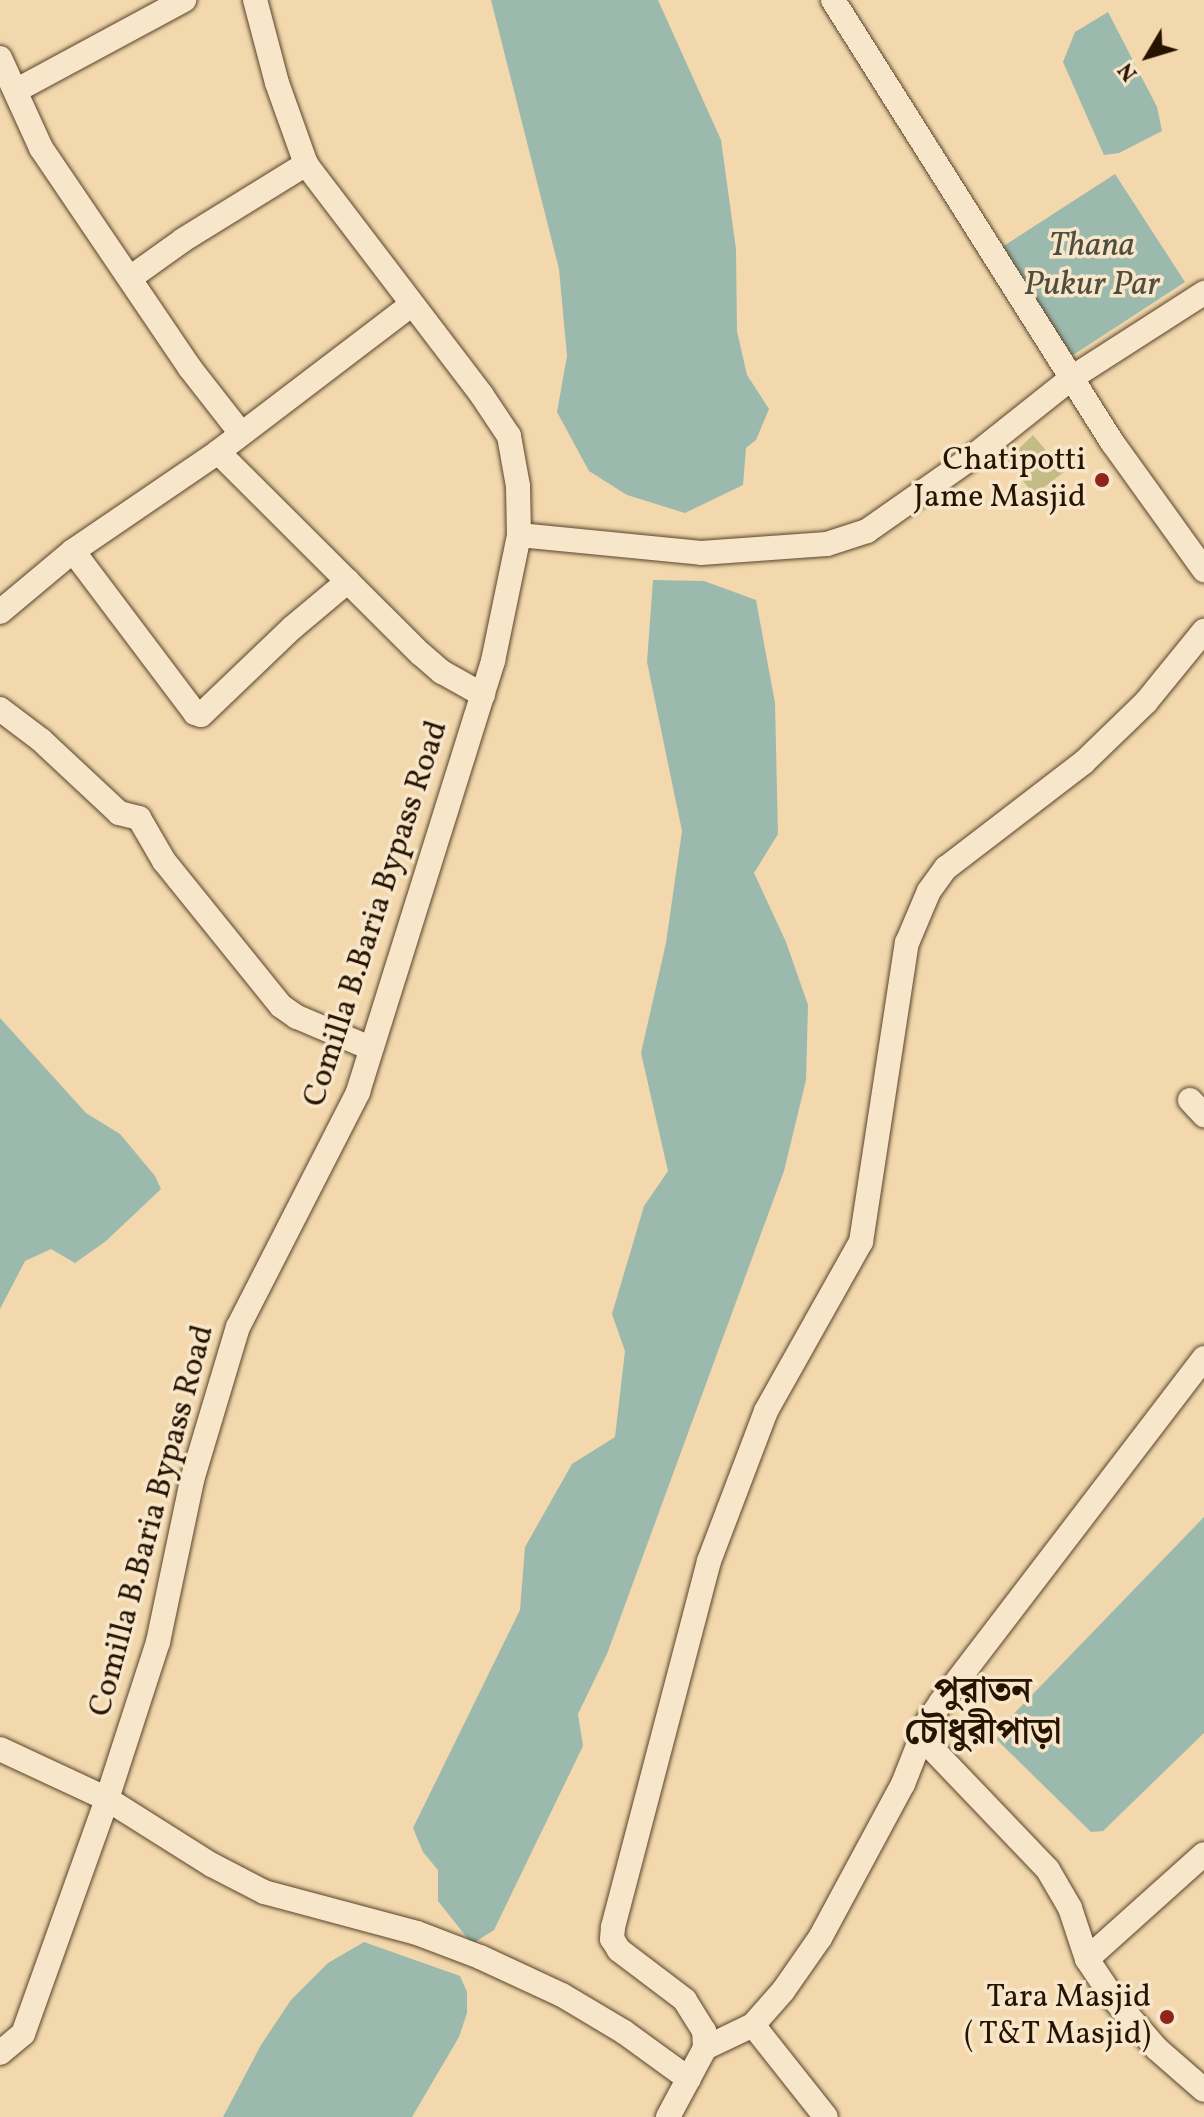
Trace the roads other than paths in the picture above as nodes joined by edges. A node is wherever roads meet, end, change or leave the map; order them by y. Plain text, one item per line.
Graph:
1 (184, 0) edge
2 (255, 0) edge
3 (833, 0) edge
4 (0, 58) edge
5 (17, 90) junction
6 (306, 164) junction
7 (130, 278) junction
8 (1204, 293) edge
9 (411, 305) junction
10 (1073, 377) junction
11 (240, 432) junction
12 (218, 452) junction
13 (519, 535) junction
14 (73, 551) junction
15 (1204, 570) edge
16 (348, 581) junction
17 (0, 612) edge
18 (1204, 631) edge
19 (483, 695) junction
20 (0, 709) edge
21 (370, 1048) junction
22 (1204, 1358) edge
23 (922, 1738) junction
24 (0, 1749) edge
25 (107, 1799) junction
26 (1204, 1854) edge
27 (1087, 1959) junction
28 (753, 2025) junction
29 (705, 2048) junction
30 (0, 2053) edge
31 (689, 2079) junction
32 (1204, 2090) edge
33 (668, 2117) edge
34 (826, 2117) edge

1 - 5 street
2 - 6 street, Comilla B.Baria Bypass Road
3 - 10 street
4 - 5 street
5 - 7 street
6 - 7 street
6 - 9 street, Comilla B.Baria Bypass Road
7 - 11 street
8 - 10 street
9 - 11 street
9 - 13 street, Comilla B.Baria Bypass Road
10 - 13 street
10 - 15 street
11 - 12 street
12 - 14 street
12 - 16 street
13 - 19 street, Comilla B.Baria Bypass Road
14 - 16 street
14 - 17 street
16 - 19 street
18 - 29 street
19 - 21 street, Comilla B.Baria Bypass Road
20 - 21 street
21 - 25 street, Comilla B.Baria Bypass Road
22 - 23 street
23 - 27 street
23 - 28 street
24 - 25 street
25 - 30 street, Comilla B.Baria Bypass Road
25 - 31 street
26 - 27 street
27 - 32 street
28 - 29 street
28 - 34 street
29 - 31 street
31 - 33 street

